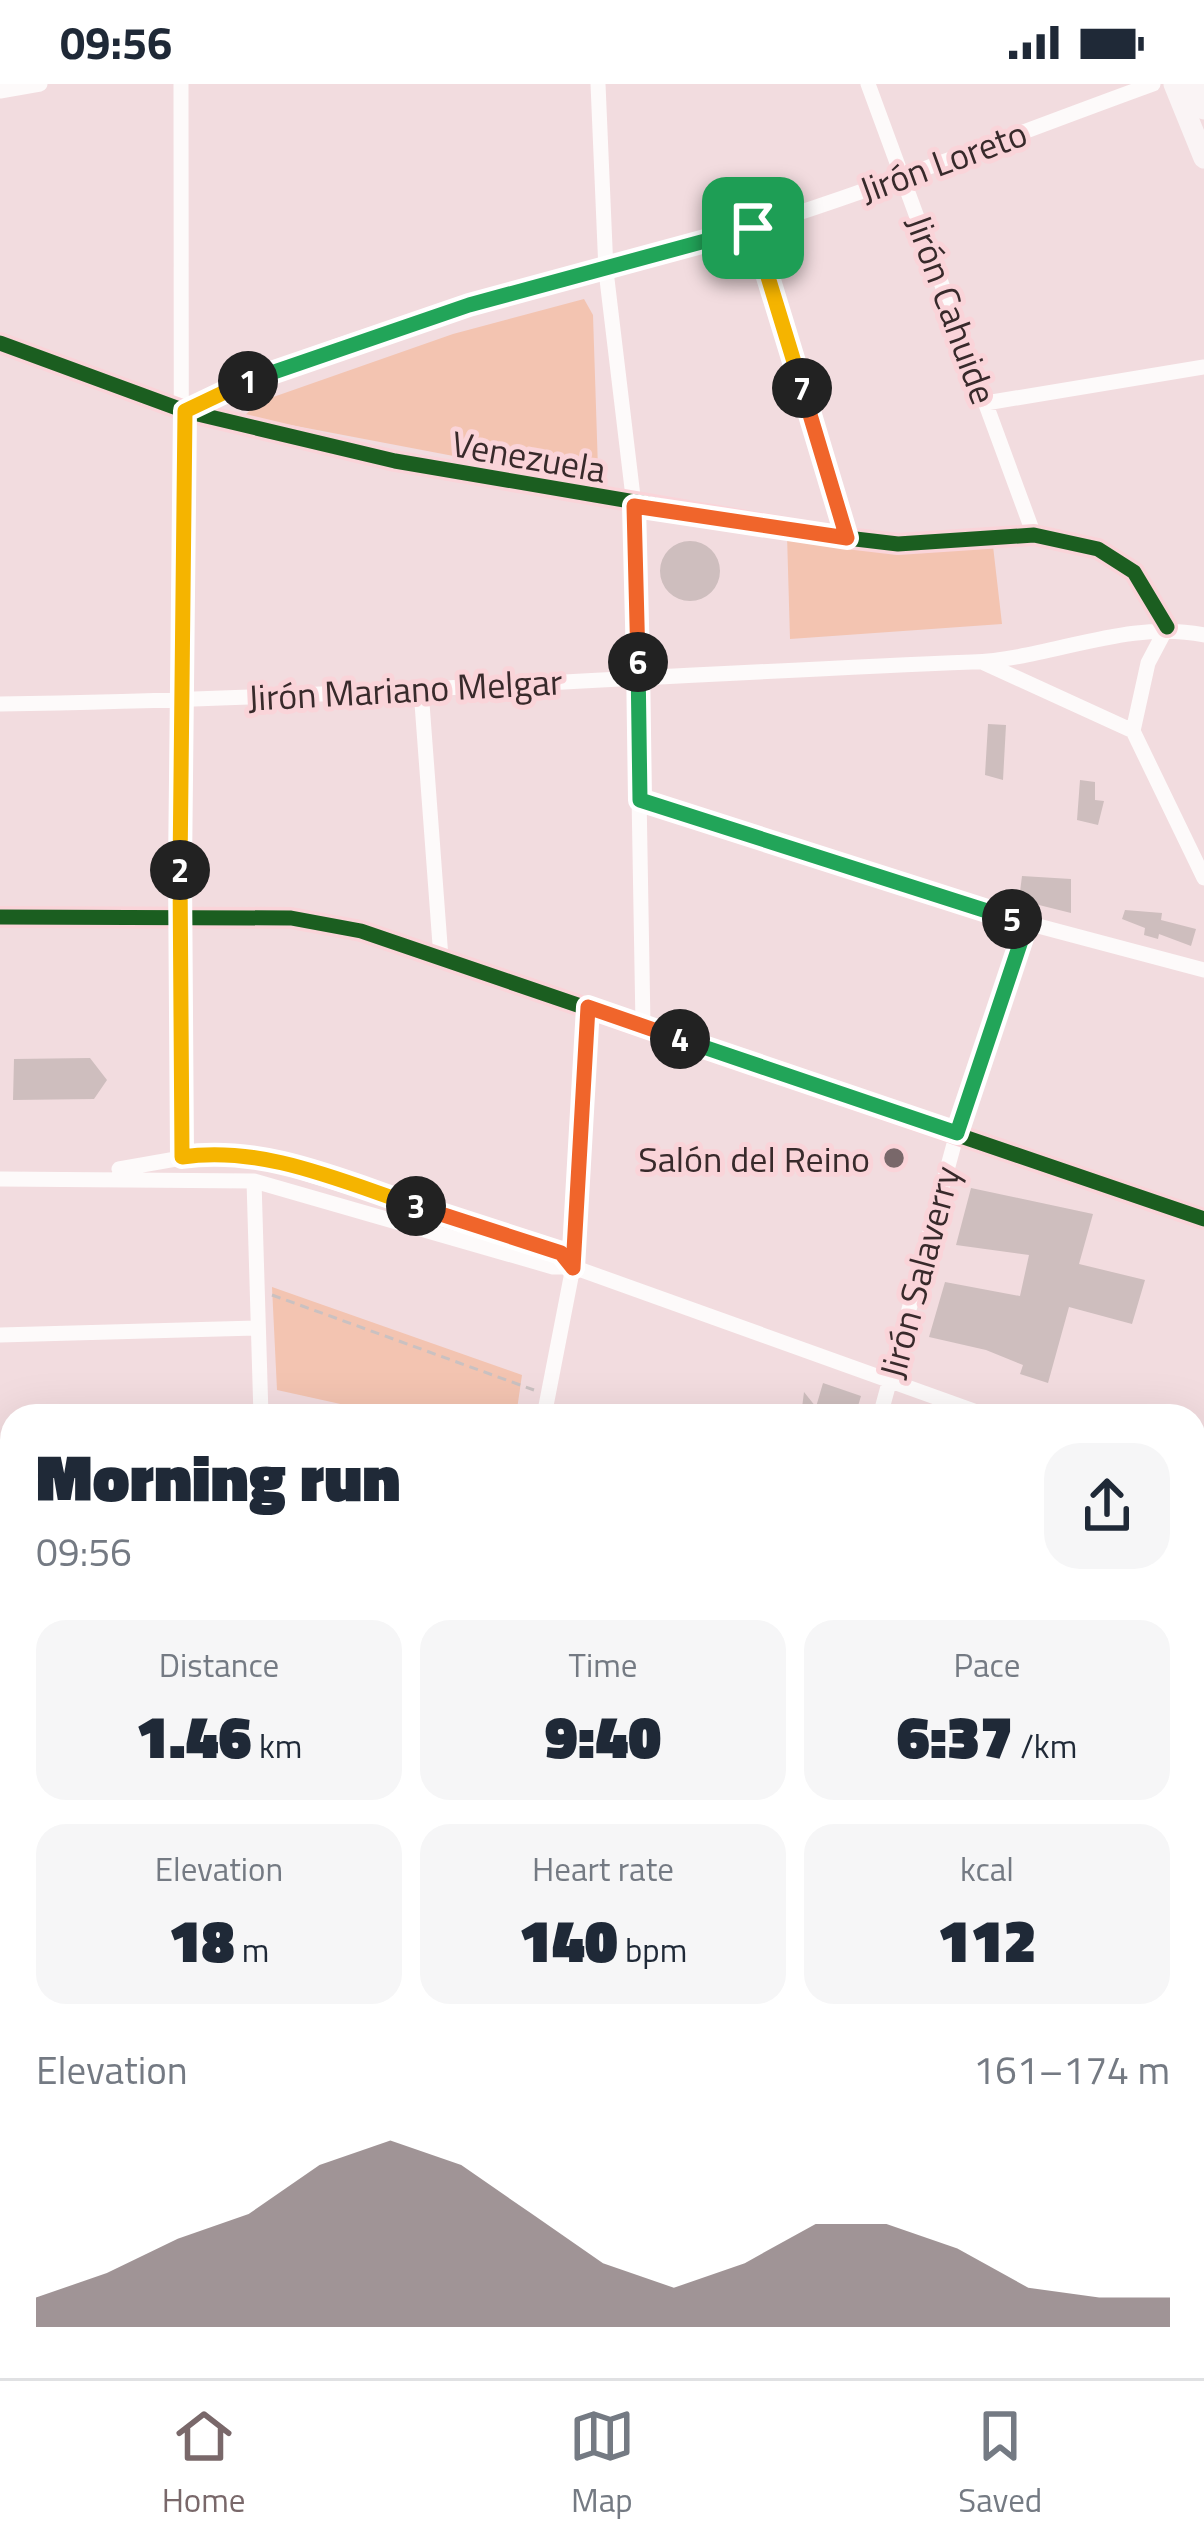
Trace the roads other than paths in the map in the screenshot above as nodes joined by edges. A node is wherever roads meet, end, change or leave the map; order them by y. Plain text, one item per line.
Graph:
1 (40, 84) edge
2 (181, 84) edge
3 (598, 84) edge
4 (868, 84) edge
5 (1153, 84) edge
6 (1188, 87) edge
7 (0, 92) edge
8 (1204, 109) edge
9 (1204, 158) edge
10 (904, 176) junction
11 (753, 228) junction
12 (606, 271) junction
13 (0, 344) edge
14 (1204, 367) edge
15 (986, 403) junction
16 (185, 411) junction
17 (634, 506) junction
18 (1034, 535) junction
19 (847, 538) junction
20 (1167, 628) junction
21 (1204, 635) edge
22 (981, 662) junction
23 (638, 676) junction
24 (421, 691) junction
25 (178, 701) junction
26 (0, 704) edge
27 (1133, 731) junction
28 (640, 800) junction
29 (1204, 878) edge
30 (0, 917) edge
31 (181, 918) junction
32 (1027, 923) junction
33 (441, 958) junction
34 (1204, 970) edge
35 (588, 1007) junction
36 (643, 1026) junction
37 (957, 1133) junction
38 (182, 1157) junction
39 (76, 1176) junction
40 (0, 1179) edge
41 (254, 1180) junction
42 (1204, 1219) edge
43 (573, 1268) junction
44 (257, 1328) junction
45 (0, 1336) edge
46 (889, 1383) junction
47 (260, 1404) edge
48 (546, 1404) edge
49 (883, 1404) edge
50 (952, 1404) edge
51 (0, 2022) edge
52 (0, 2050) edge

1 - 7 street
2 - 16 street
3 - 12 street
4 - 10 street, Jirón Cahuide
5 - 10 street, Jirón Loreto
6 - 8 main road
6 - 9 main road
10 - 11 street, Jirón Loreto
10 - 15 street, Jirón Cahuide
11 - 12 street, Jirón Loreto
11 - 19 street
12 - 16 street, Jirón Loreto
12 - 17 street
13 - 16 street, Venezuela
14 - 15 street
15 - 18 street, Jirón Cahuide
16 - 17 street, Venezuela
16 - 25 street
17 - 19 street, Venezuela
17 - 23 street
18 - 19 street, Venezuela
18 - 20 street, Venezuela
20 - 21 street
20 - 22 street, Jirón Mariano Melgar
20 - 27 street
22 - 23 street, Jirón Mariano Melgar
22 - 27 street
23 - 24 street, Jirón Mariano Melgar
23 - 28 street
24 - 25 street, Jirón Mariano Melgar
24 - 33 street
25 - 26 street, Jirón Mariano Melgar
25 - 31 street
27 - 29 street
28 - 32 street
28 - 36 street
30 - 31 street
31 - 33 street
31 - 38 street
32 - 34 street
32 - 37 street, Jirón Salaverry
33 - 35 street
35 - 36 street
35 - 43 street
36 - 37 street
37 - 42 street
37 - 46 street, Jirón Salaverry
38 - 39 street
38 - 43 street
39 - 40 street
39 - 41 street
41 - 43 street
41 - 44 street
43 - 46 street
43 - 48 street
44 - 45 street
44 - 47 street
46 - 49 street, Jirón Salaverry
46 - 50 street
51 - 52 street

